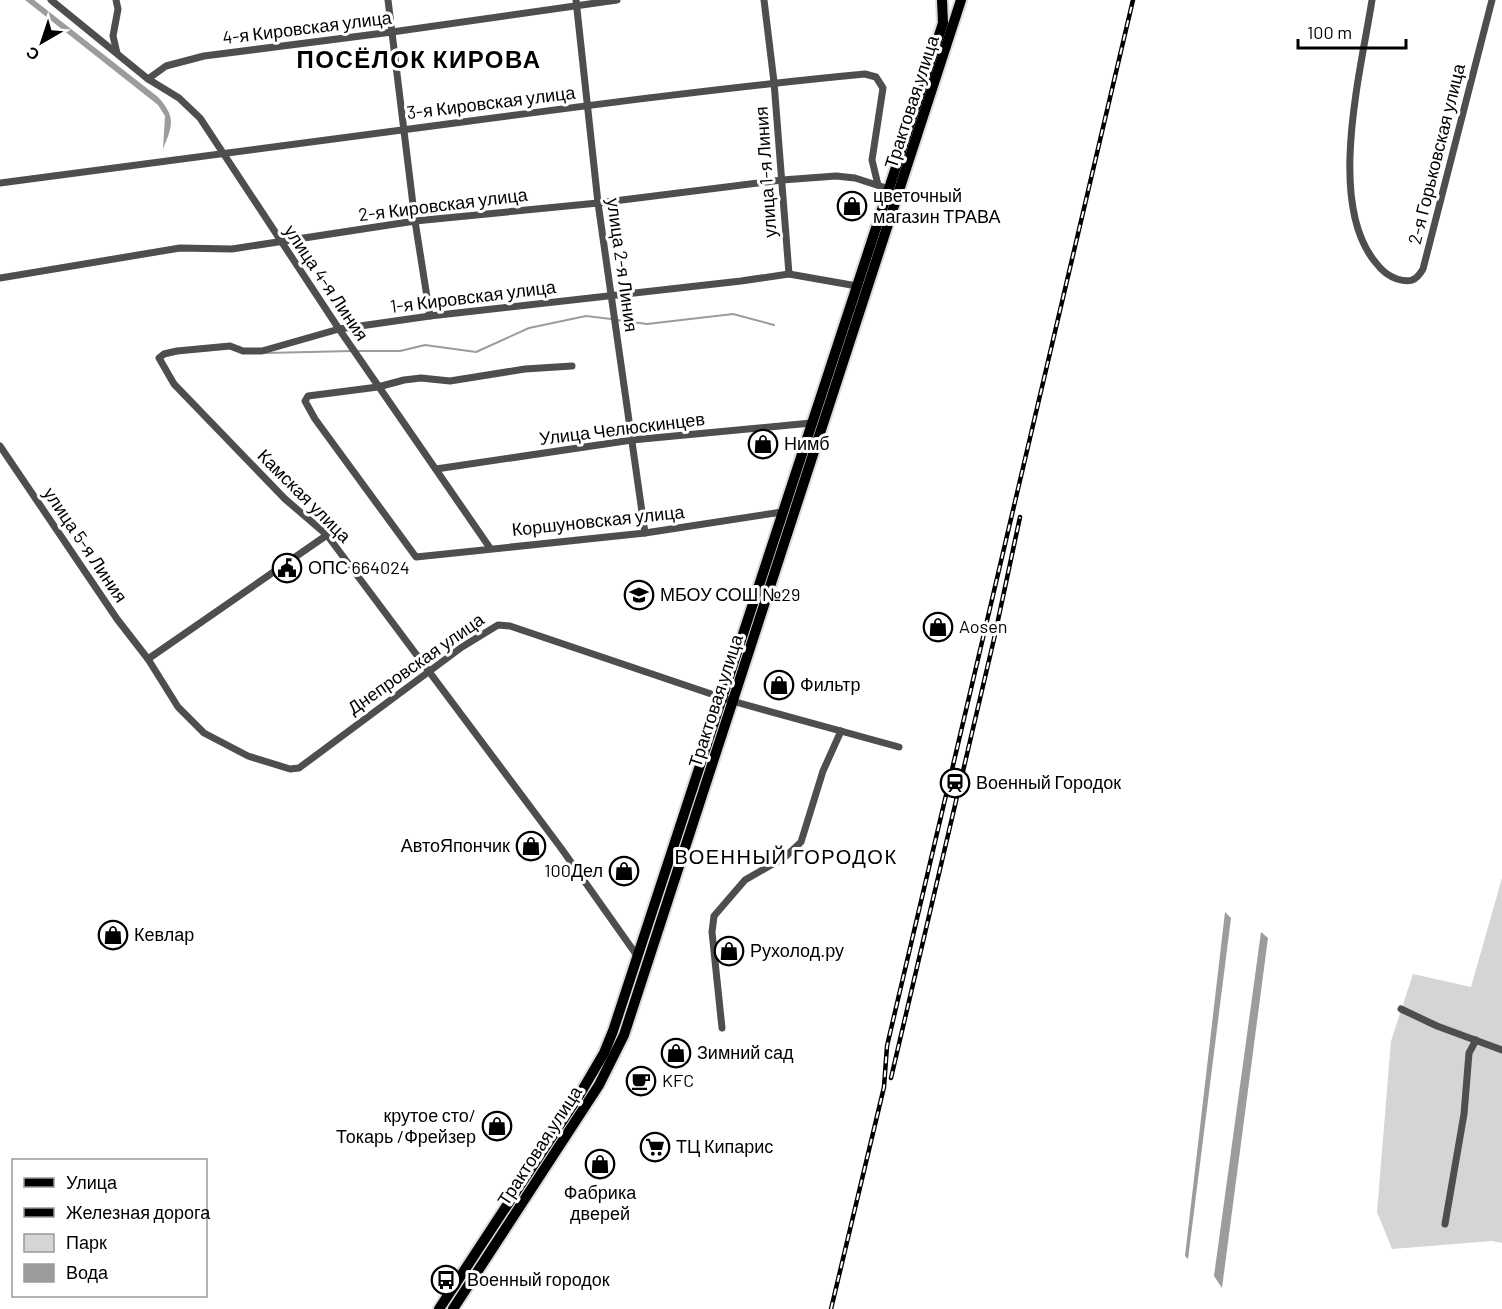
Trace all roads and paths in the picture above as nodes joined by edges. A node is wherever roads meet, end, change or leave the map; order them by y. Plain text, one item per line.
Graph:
1 (51, 0) edge
2 (116, 0) edge
3 (388, 0) edge
4 (617, 0) edge
5 (764, 0) edge
6 (942, 0) edge
7 (961, 0) edge
8 (1372, 0) edge
9 (1492, 0) edge
10 (576, 3) edge
11 (392, 32) junction
12 (117, 54) junction
13 (148, 79) junction
14 (774, 82) junction
15 (588, 105) junction
16 (404, 129) junction
17 (221, 152) junction
18 (782, 180) junction
19 (0, 183) edge
20 (884, 187) junction
21 (598, 202) junction
22 (415, 221) junction
23 (280, 241) junction
24 (789, 274) junction
25 (0, 278) edge
26 (857, 286) junction
27 (611, 295) junction
28 (430, 316) junction
29 (339, 329) junction
30 (572, 366) dead end
31 (378, 387) junction
32 (811, 423) junction
33 (632, 440) junction
34 (0, 446) edge
35 (436, 469) junction
36 (782, 512) junction
37 (645, 533) junction
38 (327, 535) junction
39 (490, 548) junction
40 (148, 659) junction
41 (429, 672) junction
42 (727, 700) junction
43 (841, 731) junction
44 (899, 747) dead end
45 (299, 768) joint
46 (638, 957) junction
47 (1401, 1009) dead end
48 (722, 1028) dead end
49 (1476, 1040) junction
50 (1502, 1050) edge
51 (1445, 1224) dead end
52 (439, 1309) edge
53 (453, 1309) edge

1 - 12 street, улица 4-я Линия
2 - 12 street
3 - 11 street
4 - 10 street, 4-я Кировская улица
5 - 14 street, улица 1-я Линия
6 - 20 main road, Трактовая улица
7 - 42 main road, Трактовая улица
8 - 9 street, 2-я Горьковская улица
10 - 11 street, 4-я Кировская улица
10 - 15 street, улица 2-я Линия
11 - 13 street, 4-я Кировская улица
11 - 16 street
12 - 13 street, улица 4-я Линия
13 - 17 street, улица 4-я Линия
14 - 15 street, 3-я Кировская улица
14 - 18 street, улица 1-я Линия
14 - 20 street, 3-я Кировская улица
15 - 16 street, 3-я Кировская улица
15 - 21 street, улица 2-я Линия
16 - 17 street, 3-я Кировская улица
16 - 22 street
17 - 19 street, 3-я Кировская улица
17 - 23 street, улица 4-я Линия
18 - 20 street, 2-я Кировская улица
18 - 21 street, 2-я Кировская улица
18 - 24 street, улица 1-я Линия
20 - 26 main road, Трактовая улица
21 - 22 street, 2-я Кировская улица
21 - 27 street, улица 2-я Линия
22 - 23 street, 2-я Кировская улица
22 - 28 street
23 - 25 street, 2-я Кировская улица
23 - 29 street, улица 4-я Линия
24 - 26 street
24 - 27 street, 1-я Кировская улица
26 - 32 main road, Трактовая улица
27 - 28 street, 1-я Кировская улица
27 - 33 street, улица 2-я Линия
28 - 29 street, 1-я Кировская улица
29 - 31 street, улица 4-я Линия
29 - 38 street, Камская улица
30 - 31 street
31 - 35 street, улица 4-я Линия
31 - 39 street, Коршуновская улица
32 - 33 street, Улица Челюскинцев
32 - 36 main road, Трактовая улица
33 - 35 street, Улица Челюскинцев
33 - 37 street, улица 2-я Линия
34 - 40 street, улица 5-я Линия
35 - 39 street, улица 4-я Линия
36 - 37 street, Коршуновская улица
36 - 42 main road, Трактовая улица
37 - 39 street, Коршуновская улица
38 - 40 street
38 - 41 street, Камская улица
40 - 45 street, улица 5-я Линия
41 - 42 street, Днепровская улица
41 - 45 street, Днепровская улица
41 - 46 street, Камская улица
42 - 43 street, Днепровская улица
42 - 46 main road, Трактовая улица
42 - 53 main road, Трактовая улица
43 - 44 street, Днепровская улица
43 - 48 street
46 - 52 main road, Трактовая улица
47 - 49 street
49 - 50 street
49 - 51 street

